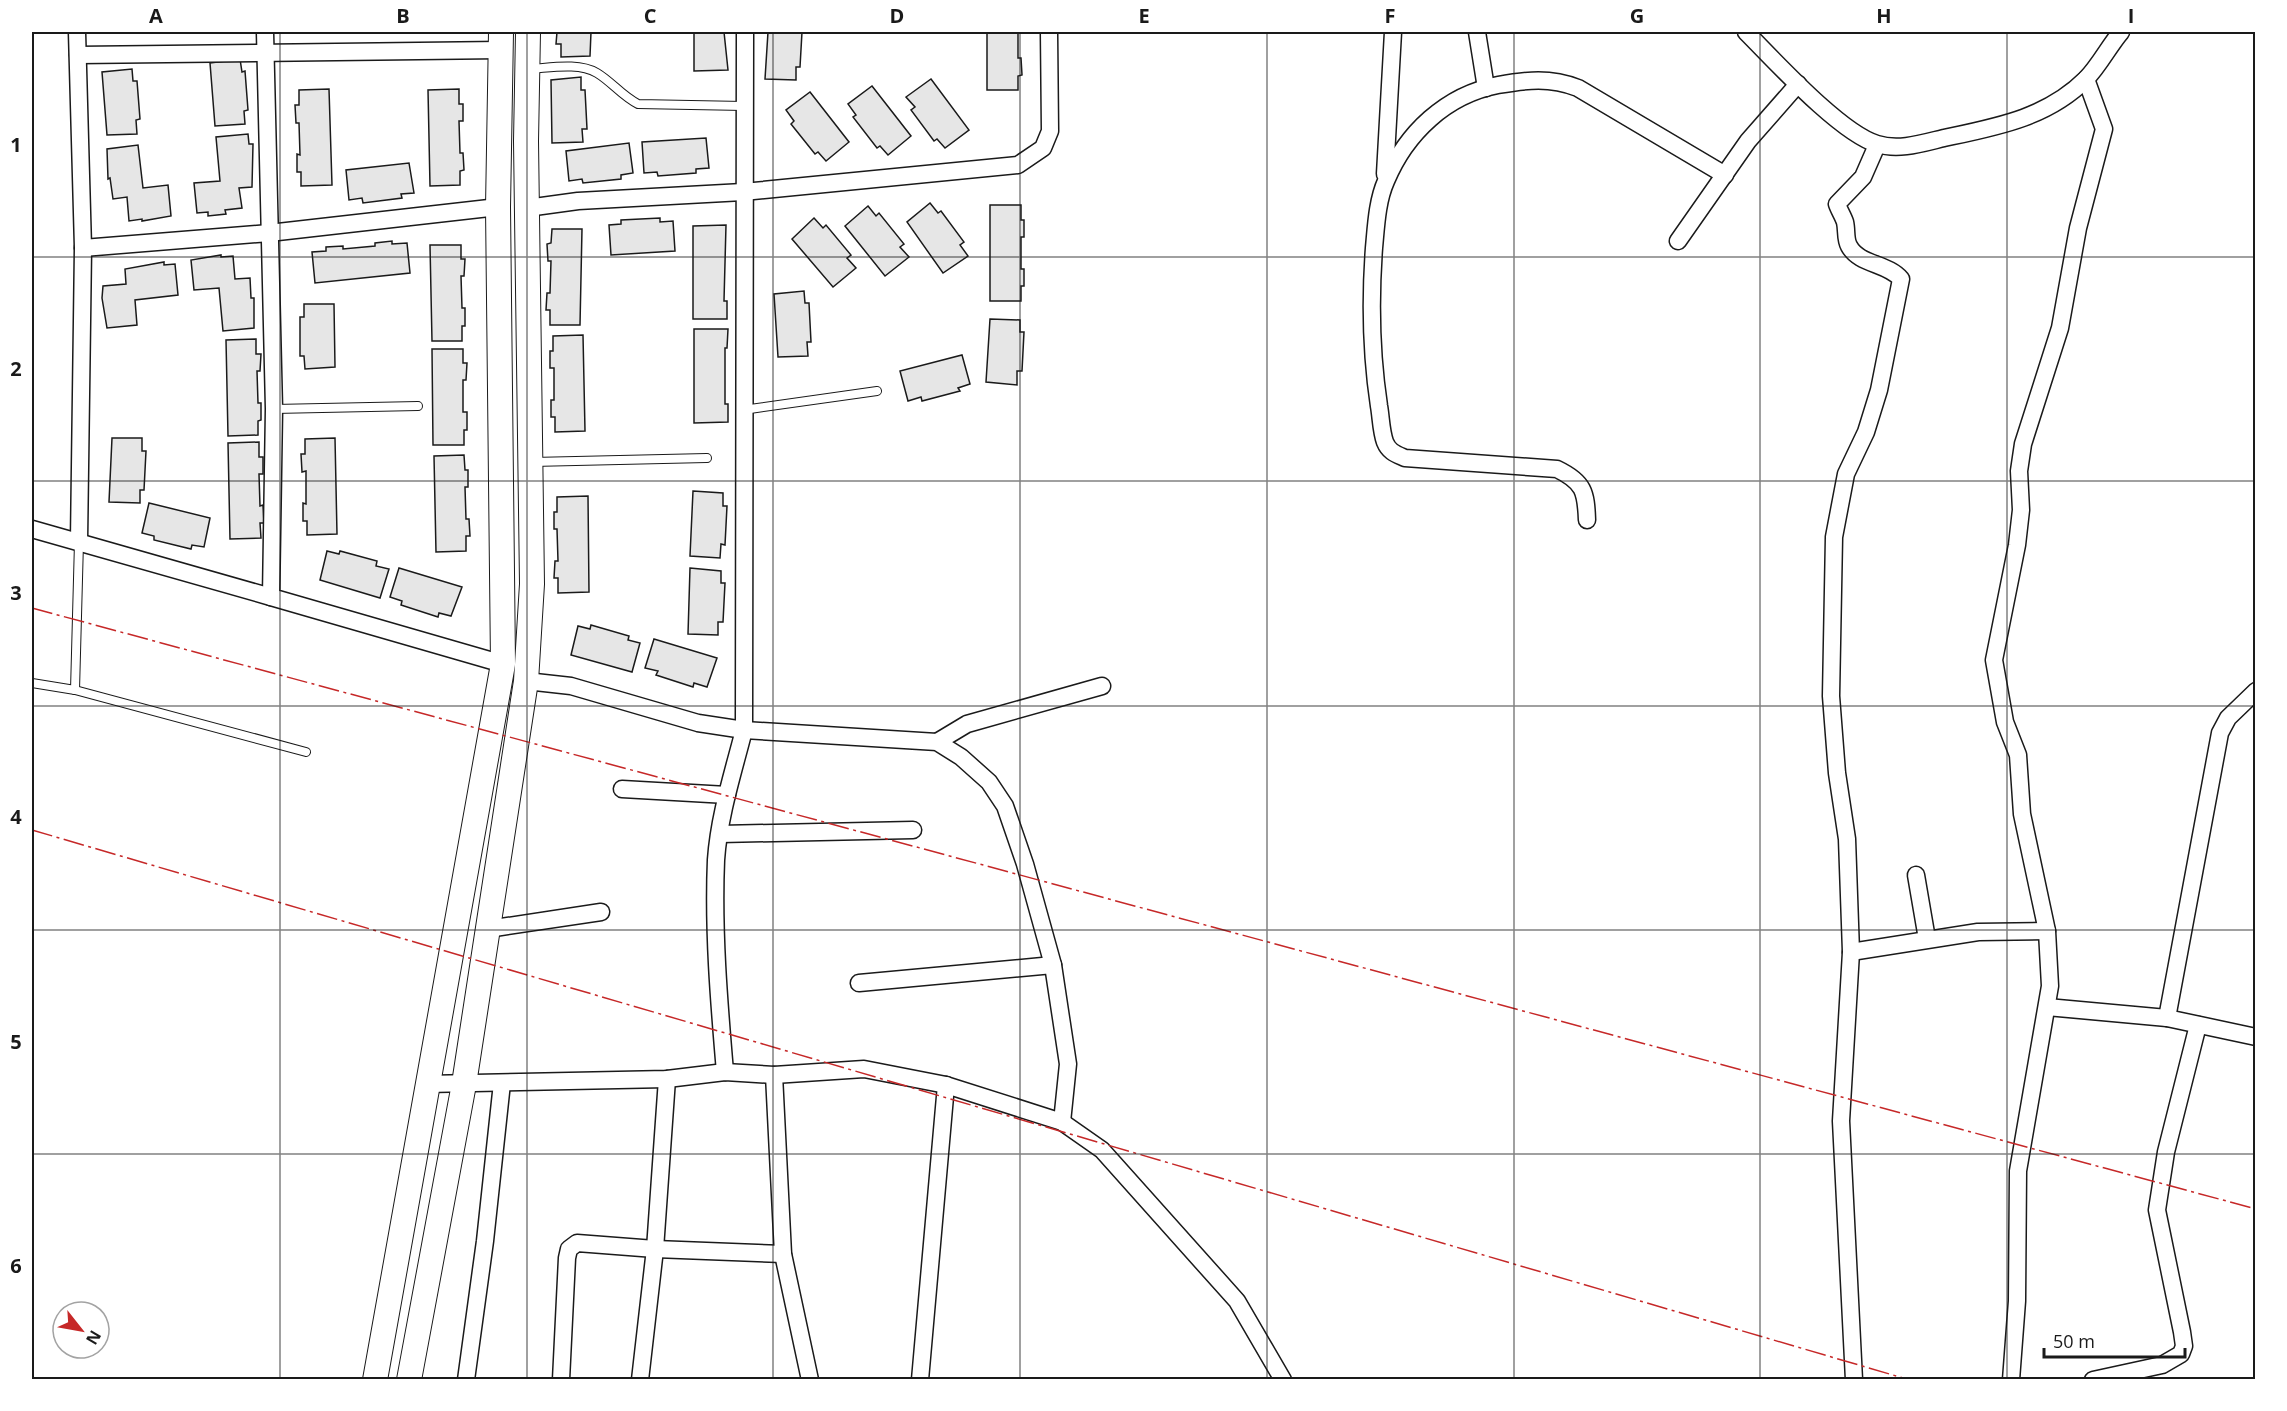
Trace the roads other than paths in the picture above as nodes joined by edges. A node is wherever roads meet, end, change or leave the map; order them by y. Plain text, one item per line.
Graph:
1 (77, 32) edge
2 (266, 32) edge
3 (528, 32) edge
4 (745, 32) edge
5 (1049, 32) edge
6 (1393, 32) edge
7 (1477, 32) edge
8 (1746, 32) edge
9 (2121, 32) edge
10 (501, 41) edge
11 (267, 52) junction
12 (78, 55) junction
13 (527, 69) junction
14 (2086, 79) junction
15 (1798, 84) junction
16 (1486, 88) junction
17 (744, 106) junction
18 (526, 141) junction
19 (499, 142) junction
20 (1877, 145) junction
21 (1725, 175) junction
22 (1385, 182) junction
23 (743, 192) junction
24 (498, 207) junction
25 (527, 208) junction
26 (268, 232) junction
27 (1678, 241) dead end
28 (83, 248) junction
29 (877, 391) dead end
30 (418, 406) dead end
31 (274, 409) junction
32 (743, 410) junction
33 (707, 458) dead end
34 (529, 462) junction
35 (1587, 520) dead end
36 (32, 529) edge
37 (79, 541) junction
38 (532, 584) junction
39 (502, 587) junction
40 (271, 597) junction
41 (503, 664) junction
42 (526, 681) junction
43 (32, 683) edge
44 (1102, 686) dead end
45 (75, 690) junction
46 (2256, 690) edge
47 (744, 730) junction
48 (937, 742) junction
49 (306, 752) dead end
50 (622, 789) dead end
51 (727, 795) junction
52 (913, 830) dead end
53 (720, 834) junction
54 (1916, 875) dead end
55 (601, 912) dead end
56 (488, 929) junction
57 (2047, 931) junction
58 (1927, 939) junction
59 (1851, 952) junction
60 (1053, 965) junction
61 (859, 983) dead end
62 (2047, 1007) junction
63 (2167, 1018) junction
64 (2198, 1025) junction
65 (2256, 1037) edge
66 (725, 1072) junction
67 (774, 1075) junction
68 (667, 1080) junction
69 (502, 1083) junction
70 (426, 1084) junction
71 (464, 1084) junction
72 (946, 1085) junction
73 (1062, 1122) junction
74 (655, 1250) junction
75 (783, 1254) junction
76 (375, 1380) edge
77 (409, 1380) edge
78 (466, 1380) edge
79 (561, 1380) edge
80 (640, 1380) edge
81 (810, 1380) edge
82 (920, 1380) edge
83 (1283, 1380) edge
84 (1854, 1380) edge
85 (2011, 1380) edge
86 (2093, 1380) edge

1 - 12 street
2 - 11 street
3 - 13 street
4 - 17 street
5 - 23 street
6 - 22 street
7 - 16 street
8 - 15 street
9 - 14 street
10 - 11 street
10 - 19 street
11 - 12 street
11 - 26 street
12 - 28 street
13 - 17 lane
13 - 18 street
14 - 20 street
14 - 57 street
15 - 20 street
15 - 21 street
16 - 21 street
16 - 22 street
17 - 23 street
18 - 19 street
18 - 25 street
19 - 24 street
20 - 59 street
21 - 27 street
22 - 35 street
23 - 25 street
23 - 32 street
24 - 26 street
24 - 39 street
25 - 34 street
26 - 28 street
26 - 31 street
28 - 37 street
29 - 32 lane
30 - 31 lane
31 - 40 street
32 - 47 street
33 - 34 lane
34 - 38 street
36 - 37 street
37 - 40 street
37 - 45 lane
38 - 39 street
38 - 42 street
39 - 41 street
40 - 41 street
41 - 70 street
42 - 47 street
42 - 56 street
43 - 45 lane
44 - 48 street
45 - 49 lane
46 - 63 street
47 - 48 street
47 - 51 street
48 - 60 street
50 - 51 street
51 - 53 street
52 - 53 street
53 - 66 street
54 - 58 street
55 - 56 street
56 - 71 street
57 - 58 street
57 - 62 street
58 - 59 street
59 - 84 street
60 - 61 street
60 - 73 street
62 - 63 street
62 - 85 street
63 - 64 street
64 - 65 street
64 - 86 street
66 - 67 street
66 - 68 street
67 - 72 street
67 - 75 street
68 - 69 street
68 - 74 street
69 - 71 street
69 - 78 street
70 - 71 street
70 - 76 street
71 - 77 street
72 - 73 street
72 - 82 street
73 - 83 street
74 - 75 street
74 - 79 street
74 - 80 street
75 - 81 street

